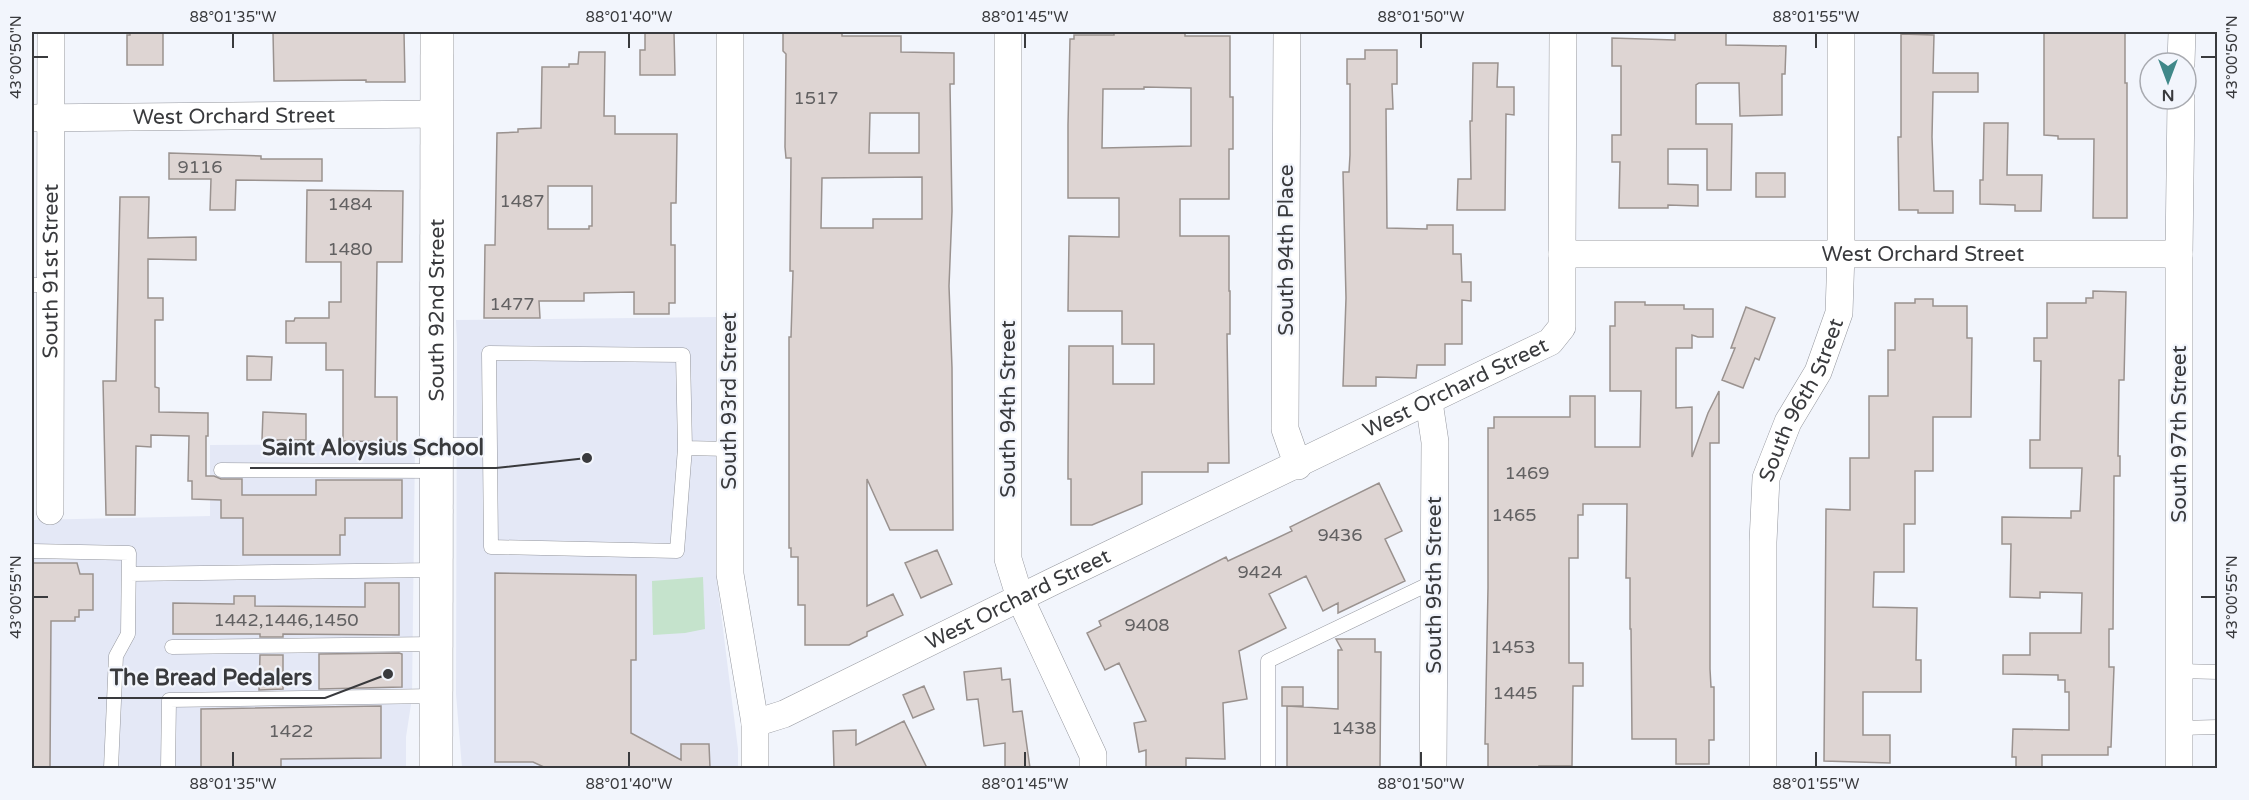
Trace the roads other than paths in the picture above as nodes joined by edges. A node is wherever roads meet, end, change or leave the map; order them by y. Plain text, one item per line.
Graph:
1 (51, 32) edge
2 (438, 32) edge
3 (730, 32) edge
4 (1008, 32) edge
5 (1287, 32) edge
6 (1563, 32) edge
7 (1841, 32) edge
8 (2182, 32) edge
9 (2181, 51) edge
10 (2181, 111) edge
11 (437, 114) junction
12 (41, 118) edge
13 (1841, 253) junction
14 (1562, 254) junction
15 (2179, 254) junction
16 (41, 285) edge
17 (1429, 402) junction
18 (489, 445) junction
19 (685, 448) junction
20 (729, 449) junction
21 (436, 458) junction
22 (1298, 466) junction
23 (221, 470) dead end
24 (50, 511) dead end
25 (32, 551) edge
26 (435, 570) junction
27 (129, 574) junction
28 (1435, 581) junction
29 (1020, 598) junction
30 (435, 644) junction
31 (172, 646) dead end
32 (2179, 671) junction
33 (2217, 672) edge
34 (434, 696) junction
35 (755, 723) junction
36 (2217, 727) edge
37 (2179, 728) junction
38 (111, 768) edge
39 (168, 768) edge
40 (436, 768) edge
41 (755, 768) edge
42 (1093, 768) edge
43 (1268, 768) edge
44 (1433, 768) edge
45 (1763, 768) edge
46 (2179, 768) edge

1 - 12 street, South 91st Street
2 - 11 street, South 92nd Street
3 - 20 street, South 93rd Street
4 - 29 street, South 94th Street
5 - 22 street, South 94th Place
6 - 14 street
7 - 13 street, South 96th Street
8 - 9 street
10 - 15 street, South 97th Street
11 - 12 street, West Orchard Street
11 - 21 street, South 92nd Street
12 - 16 street, South 91st Street
13 - 14 street, West Orchard Street
13 - 15 street, West Orchard Street
13 - 45 street, South 96th Street
14 - 17 street, West Orchard Street
15 - 32 street, South 97th Street
16 - 24 street, South 91st Street
17 - 22 street, West Orchard Street
17 - 28 street, South 95th Street
18 - 19 lane
18 - 19 lane
18 - 21 lane
19 - 20 lane
20 - 35 street, South 93rd Street
21 - 23 lane
21 - 26 street, South 92nd Street
22 - 29 street, West Orchard Street
25 - 27 lane
26 - 27 lane
26 - 30 street, South 92nd Street
27 - 38 lane
28 - 43 lane
28 - 44 street, South 95th Street
29 - 35 street, West Orchard Street
29 - 42 street, South 94th Street
30 - 31 lane
30 - 34 street, South 92nd Street
32 - 33 lane
32 - 37 street, South 97th Street
34 - 39 lane
34 - 40 street, South 92nd Street
35 - 41 street, South 93rd Street
36 - 37 lane
37 - 46 street, South 97th Street

